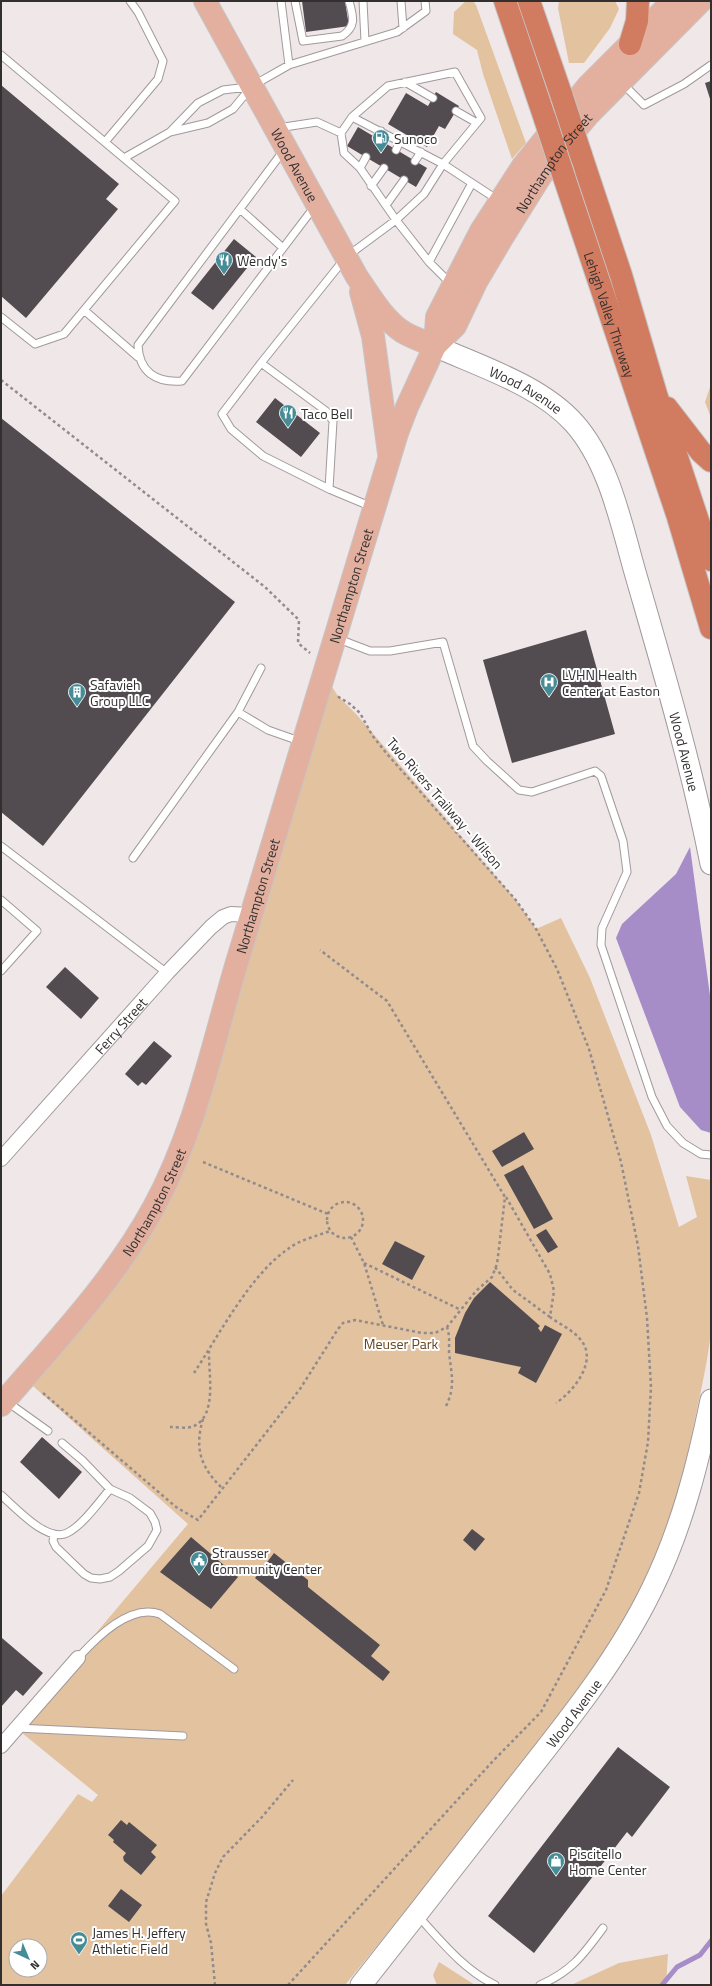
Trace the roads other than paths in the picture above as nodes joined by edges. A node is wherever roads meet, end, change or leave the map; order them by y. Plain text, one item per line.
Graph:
1 (130, 1) edge
2 (205, 1) edge
3 (281, 1) edge
4 (295, 1) edge
5 (349, 1) edge
6 (363, 1) edge
7 (401, 1) edge
8 (425, 1) edge
9 (505, 1) edge
10 (530, 1) edge
11 (638, 1) edge
12 (673, 1) edge
13 (701, 1) edge
14 (403, 28) junction
15 (365, 41) junction
16 (630, 44) junction
17 (1, 55) edge
18 (289, 65) junction
19 (711, 65) edge
20 (405, 82) junction
21 (621, 82) junction
22 (252, 86) junction
23 (433, 98) dead end
24 (456, 111) dead end
25 (352, 117) junction
26 (477, 123) junction
27 (275, 128) junction
28 (381, 131) junction
29 (170, 132) junction
30 (341, 133) junction
31 (376, 138) dead end
32 (400, 141) junction
33 (105, 142) junction
34 (286, 148) junction
35 (396, 150) dead end
36 (421, 152) junction
37 (366, 157) dead end
38 (124, 158) junction
39 (416, 161) dead end
40 (443, 164) junction
41 (360, 168) junction
42 (384, 168) dead end
43 (404, 180) dead end
44 (472, 183) junction
45 (371, 186) junction
46 (500, 201) junction
47 (316, 204) junction
48 (386, 205) junction
49 (240, 209) junction
50 (396, 220) junction
51 (283, 248) junction
52 (346, 257) junction
53 (429, 262) junction
54 (357, 277) junction
55 (453, 285) junction
56 (84, 310) junction
57 (1, 317) edge
58 (435, 346) junction
59 (138, 357) junction
60 (261, 364) junction
61 (656, 394) junction
62 (389, 459) junction
63 (711, 461) edge
64 (329, 488) junction
65 (374, 508) junction
66 (711, 560) edge
67 (711, 628) edge
68 (336, 638) junction
69 (261, 668) dead end
70 (238, 712) junction
71 (304, 742) junction
72 (1, 846) edge
73 (133, 858) dead end
74 (711, 864) edge
75 (1, 900) edge
76 (251, 915) junction
77 (1, 971) edge
78 (167, 973) junction
79 (711, 1155) edge
80 (1, 1159) edge
81 (711, 1400) edge
82 (3, 1403) edge
83 (48, 1431) dead end
84 (62, 1443) dead end
85 (110, 1489) junction
86 (1, 1495) edge
87 (54, 1535) junction
88 (78, 1658) joint
89 (234, 1669) dead end
90 (16, 1728) junction
91 (183, 1736) dead end
92 (1, 1746) edge
93 (417, 1914) junction
94 (603, 1928) dead end
95 (361, 1985) edge
96 (494, 1985) edge
97 (540, 1985) edge

1 - 33 lane
2 - 22 main road, Wood Avenue
3 - 18 lane
4 - 5 lane
6 - 15 lane
7 - 14 lane
8 - 14 lane
9 - 67 highway, Lehigh Valley Thruway, bridge
10 - 61 highway, Lehigh Valley Thruway, bridge
11 - 16 highway
12 - 16 main road, Northampton Street
13 - 21 main road, Northampton Street
14 - 15 lane
15 - 18 lane
16 - 46 main road, Northampton Street
17 - 33 lane
18 - 22 lane
19 - 21 lane
20 - 23 lane
20 - 25 lane
20 - 26 lane
21 - 58 main road, Northampton Street
22 - 27 main road, Wood Avenue
22 - 29 lane
22 - 29 lane
24 - 26 lane
25 - 28 lane
25 - 30 lane
26 - 40 lane
27 - 30 lane
27 - 34 main road, Wood Avenue
28 - 31 lane
28 - 32 lane
29 - 38 lane
30 - 41 lane
32 - 35 lane
32 - 36 lane
33 - 38 lane
34 - 47 main road, Wood Avenue
34 - 49 lane
36 - 39 lane
36 - 40 lane
37 - 41 lane
38 - 56 lane
40 - 44 lane
40 - 50 lane
41 - 45 lane
42 - 45 lane
43 - 48 lane
44 - 46 lane
44 - 53 lane
45 - 48 lane
46 - 55 main road, Northampton Street
47 - 51 lane
47 - 52 main road, Wood Avenue
48 - 50 lane
49 - 51 lane
49 - 59 lane
50 - 52 lane
50 - 53 lane
51 - 59 lane
52 - 54 main road, Wood Avenue
52 - 60 lane
53 - 55 lane
54 - 58 main road, Wood Avenue
54 - 62 main road
55 - 58 main road, Northampton Street
56 - 57 lane
56 - 59 lane
58 - 62 main road, Northampton Street
58 - 74 main road, Wood Avenue
60 - 64 lane
60 - 64 lane
61 - 63 highway
61 - 66 highway, Lehigh Valley Thruway
62 - 65 main road, Northampton Street
64 - 65 lane
65 - 68 main road, Northampton Street
68 - 71 main road, Northampton Street
68 - 79 lane
69 - 70 lane
70 - 71 lane
70 - 73 lane
71 - 76 main road, Northampton Street
72 - 78 lane
75 - 77 lane
76 - 78 street, Ferry Street
76 - 82 main road, Northampton Street
78 - 80 street, Ferry Street
81 - 93 main road, Wood Avenue
82 - 83 lane
84 - 85 lane
85 - 87 lane
85 - 87 lane
86 - 87 lane
88 - 89 lane
88 - 90 street
90 - 91 lane
90 - 92 street
93 - 95 main road, Wood Avenue
93 - 96 lane
94 - 97 lane

